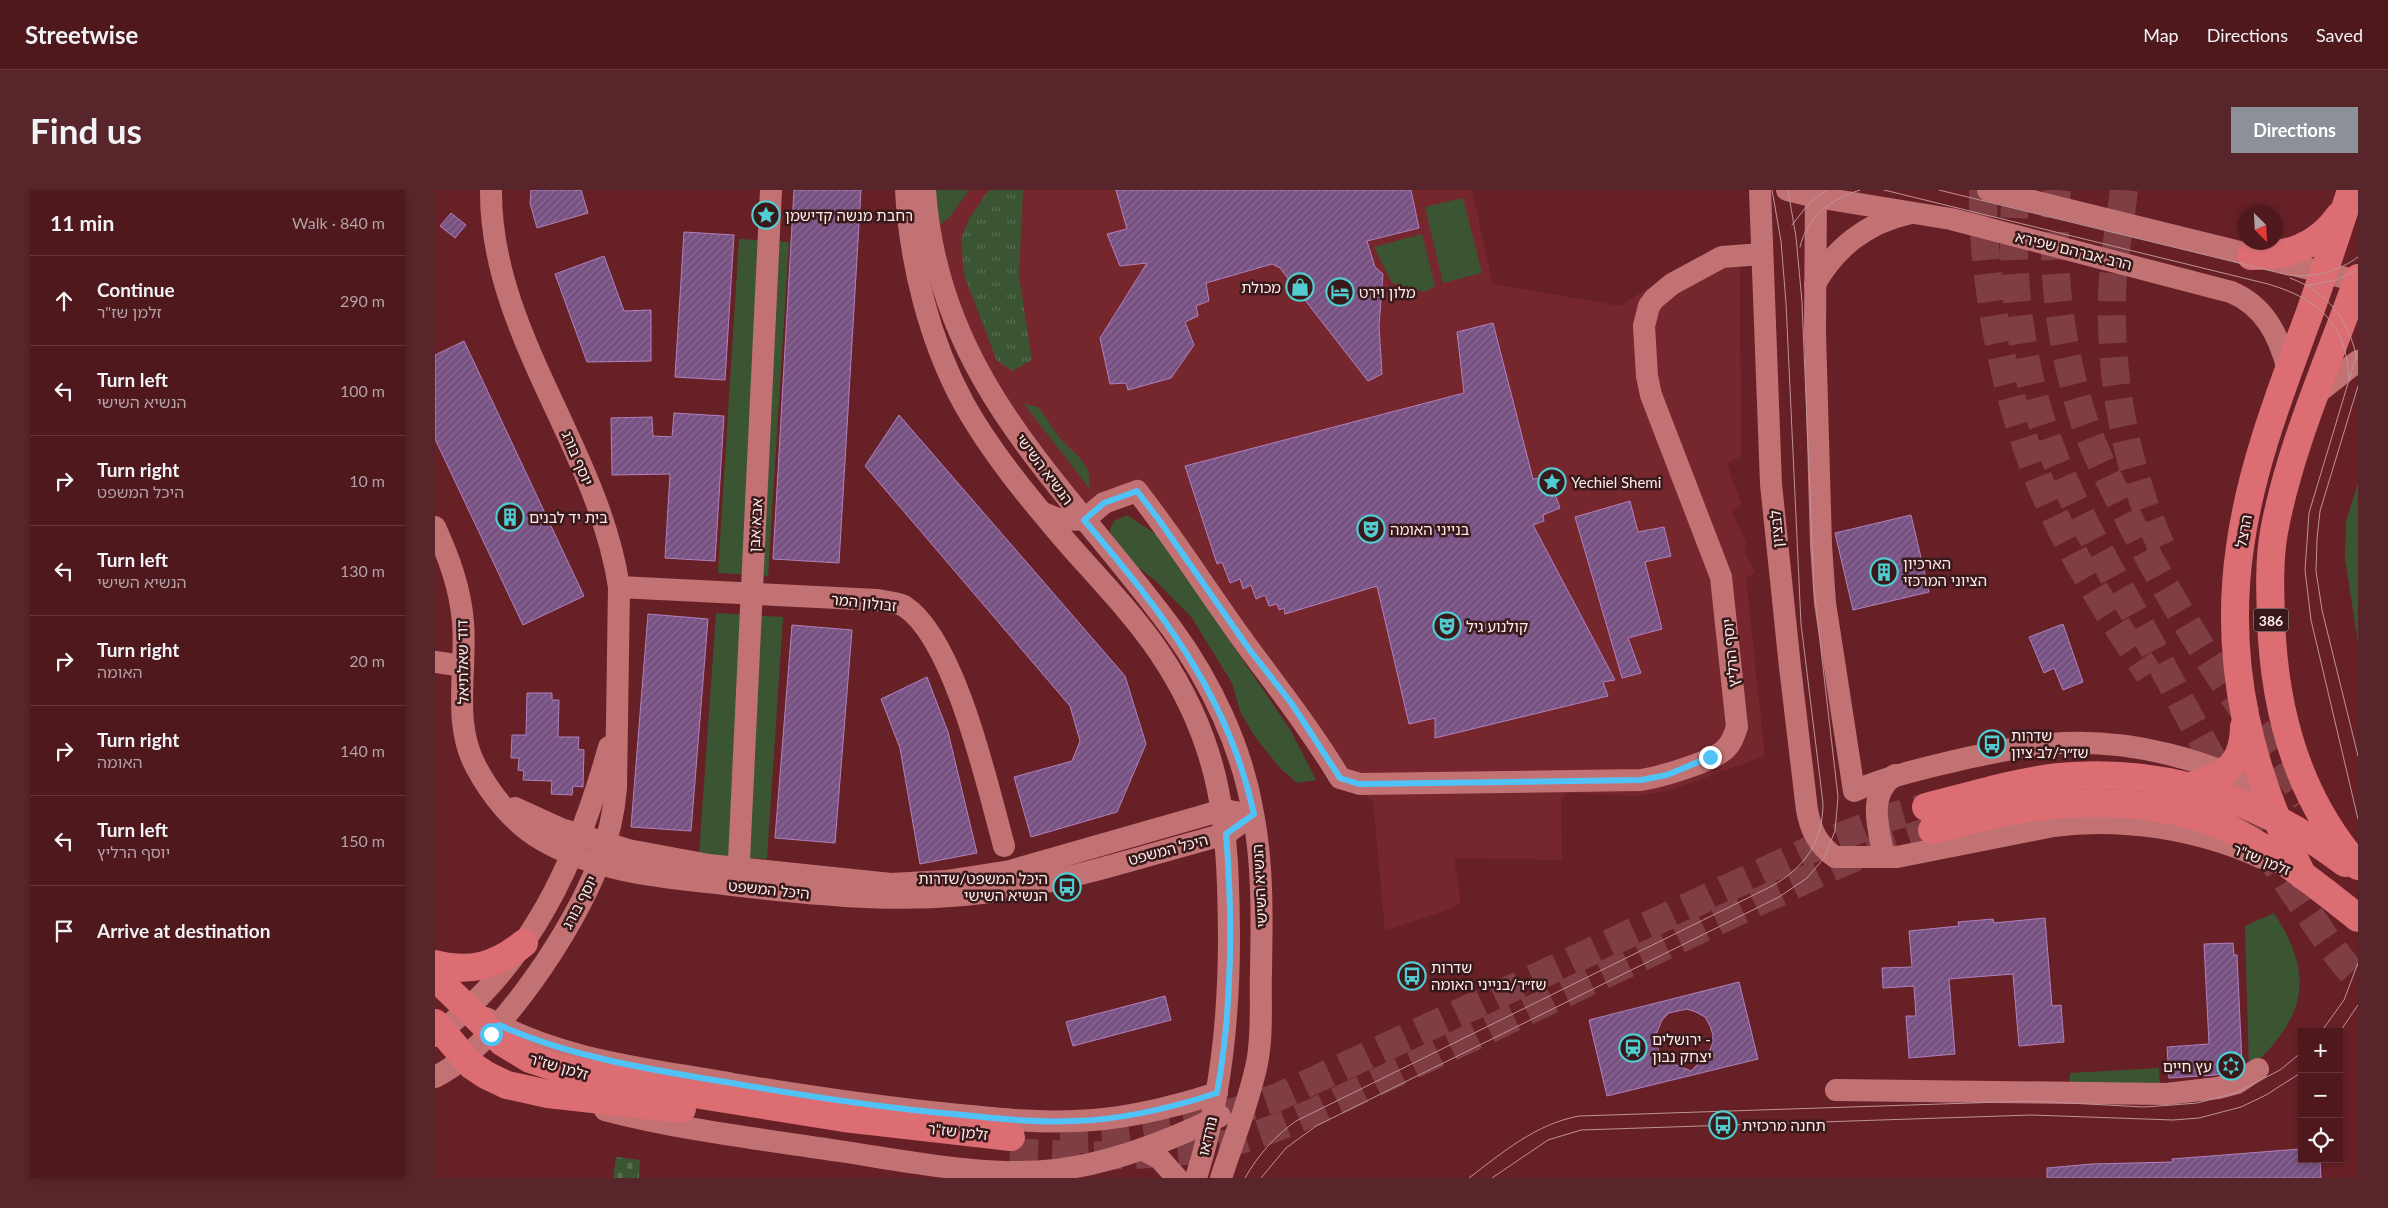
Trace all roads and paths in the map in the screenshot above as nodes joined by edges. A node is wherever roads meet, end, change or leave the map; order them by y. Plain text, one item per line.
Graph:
1 (491, 190) edge
2 (500, 190) edge
3 (771, 190) edge
4 (906, 190) edge
5 (925, 190) edge
6 (1760, 190) edge
7 (1787, 190) edge
8 (1988, 190) edge
9 (1816, 194) edge
10 (2348, 197) edge
11 (1918, 214) junction
12 (494, 241) junction
13 (1762, 254) junction
14 (2251, 256) junction
15 (2324, 274) junction
16 (2358, 280) edge
17 (1815, 284) junction
18 (2358, 362) edge
19 (2289, 370) junction
20 (2316, 394) junction
21 (1043, 514) junction
22 (1084, 520) junction
23 (435, 527) edge
24 (619, 587) junction
25 (751, 594) junction
26 (435, 662) edge
27 (463, 666) junction
28 (617, 714) junction
29 (2244, 718) junction
30 (2224, 773) junction
31 (1895, 775) junction
32 (2191, 786) junction
33 (2265, 791) junction
34 (1223, 810) junction
35 (1254, 814) junction
36 (2274, 817) junction
37 (1226, 834) junction
38 (577, 845) junction
39 (1004, 846) dead end
40 (602, 854) junction
41 (1884, 857) junction
42 (1835, 858) joint
43 (739, 860) dead end
44 (2346, 860) edge
45 (2358, 873) edge
46 (2303, 876) junction
47 (2358, 918) edge
48 (525, 944) junction
49 (435, 964) edge
50 (435, 977) edge
51 (469, 1008) junction
52 (495, 1029) junction
53 (437, 1030) edge
54 (464, 1058) junction
55 (2258, 1069) dead end
56 (435, 1077) edge
57 (1836, 1090) dead end
58 (1217, 1093) junction
59 (548, 1094) junction
60 (1245, 1104) junction
61 (1211, 1120) junction
62 (1142, 1149) junction
63 (1177, 1178) edge
64 (1196, 1178) edge
65 (1221, 1178) edge

1 - 12 street, יוסף בורג
2 - 12 street, יוסף בורג
3 - 25 street, אבא אבן
4 - 21 street, הנשיא השישי
5 - 22 street, הנשיא השישי
6 - 13 street, לבציון
7 - 9 street, הרב אברהם שפירא
8 - 14 street
9 - 11 street, הרב אברהם שפירא
9 - 17 street
10 - 14 main road
10 - 15 main road, הרצל / 386
11 - 17 street
11 - 19 street, הרב אברהם שפירא
12 - 24 street, יוסף בורג
13 - 22 street, יוסף הרליץ
13 - 42 street, לבציון
14 - 15 street
15 - 16 street
15 - 19 main road, הרצל / 386
16 - 20 main road, הרצל / 386
17 - 31 street
18 - 20 street
19 - 29 main road, הרצל / 386
20 - 44 main road, הרצל / 386
21 - 22 street
21 - 34 street, הנשיא השישי
22 - 35 street, הנשיא השישי
23 - 27 street, דוד שאלתיאל
24 - 25 street, זבולון המר
24 - 28 street, יוסף בורג
25 - 39 street, זבולון המר
25 - 43 street, אבא אבן
26 - 27 street
27 - 38 street, דוד שאלתיאל
28 - 38 street, יוסף בורג
28 - 40 street, יוסף בורג
29 - 30 main road
29 - 33 main road, הרצל / 386
30 - 31 street
30 - 32 main road
30 - 33 street
31 - 41 street
32 - 36 main road, זלמן שז"ר
32 - 46 main road, זלמן שז"ר
33 - 36 main road, הרצל / 386
33 - 44 main road
34 - 35 street, היכל המשפט
34 - 37 street, הנשיא השישי
34 - 40 street, היכל המשפט
35 - 37 street, היכל המשפט
35 - 60 street, הנשיא השישי
36 - 44 main road, זלמן שז"ר
36 - 46 main road, הרצל / 386
37 - 40 street, היכל המשפט
37 - 58 street, הנשיא השישי
38 - 40 street, היכל המשפט
38 - 48 street, יוסף בורג
40 - 52 street, יוסף בורג
41 - 42 street, זלמן שז"ר
41 - 46 street, זלמן שז"ר
44 - 45 main road
46 - 47 main road
48 - 49 main road
48 - 51 street, יוסף בורג
50 - 51 main road, זלמן שז"ר
51 - 52 main road, זלמן שז"ר
51 - 53 street, יוסף בורג
52 - 54 street, יוסף בורג
52 - 58 street, זלמן שז"ר
52 - 59 main road, זלמן שז"ר
53 - 54 main road, זלמן שז"ר
54 - 56 street, יוסף בורג
54 - 59 main road, זלמן שז"ר
55 - 57 street
58 - 61 street, נורדאו
59 - 62 street, זלמן שז"ר
60 - 61 street, זלמן שז"ר
60 - 65 street, נורדאו
61 - 62 street, זלמן שז"ר
61 - 64 street, נורדאו
62 - 63 street

